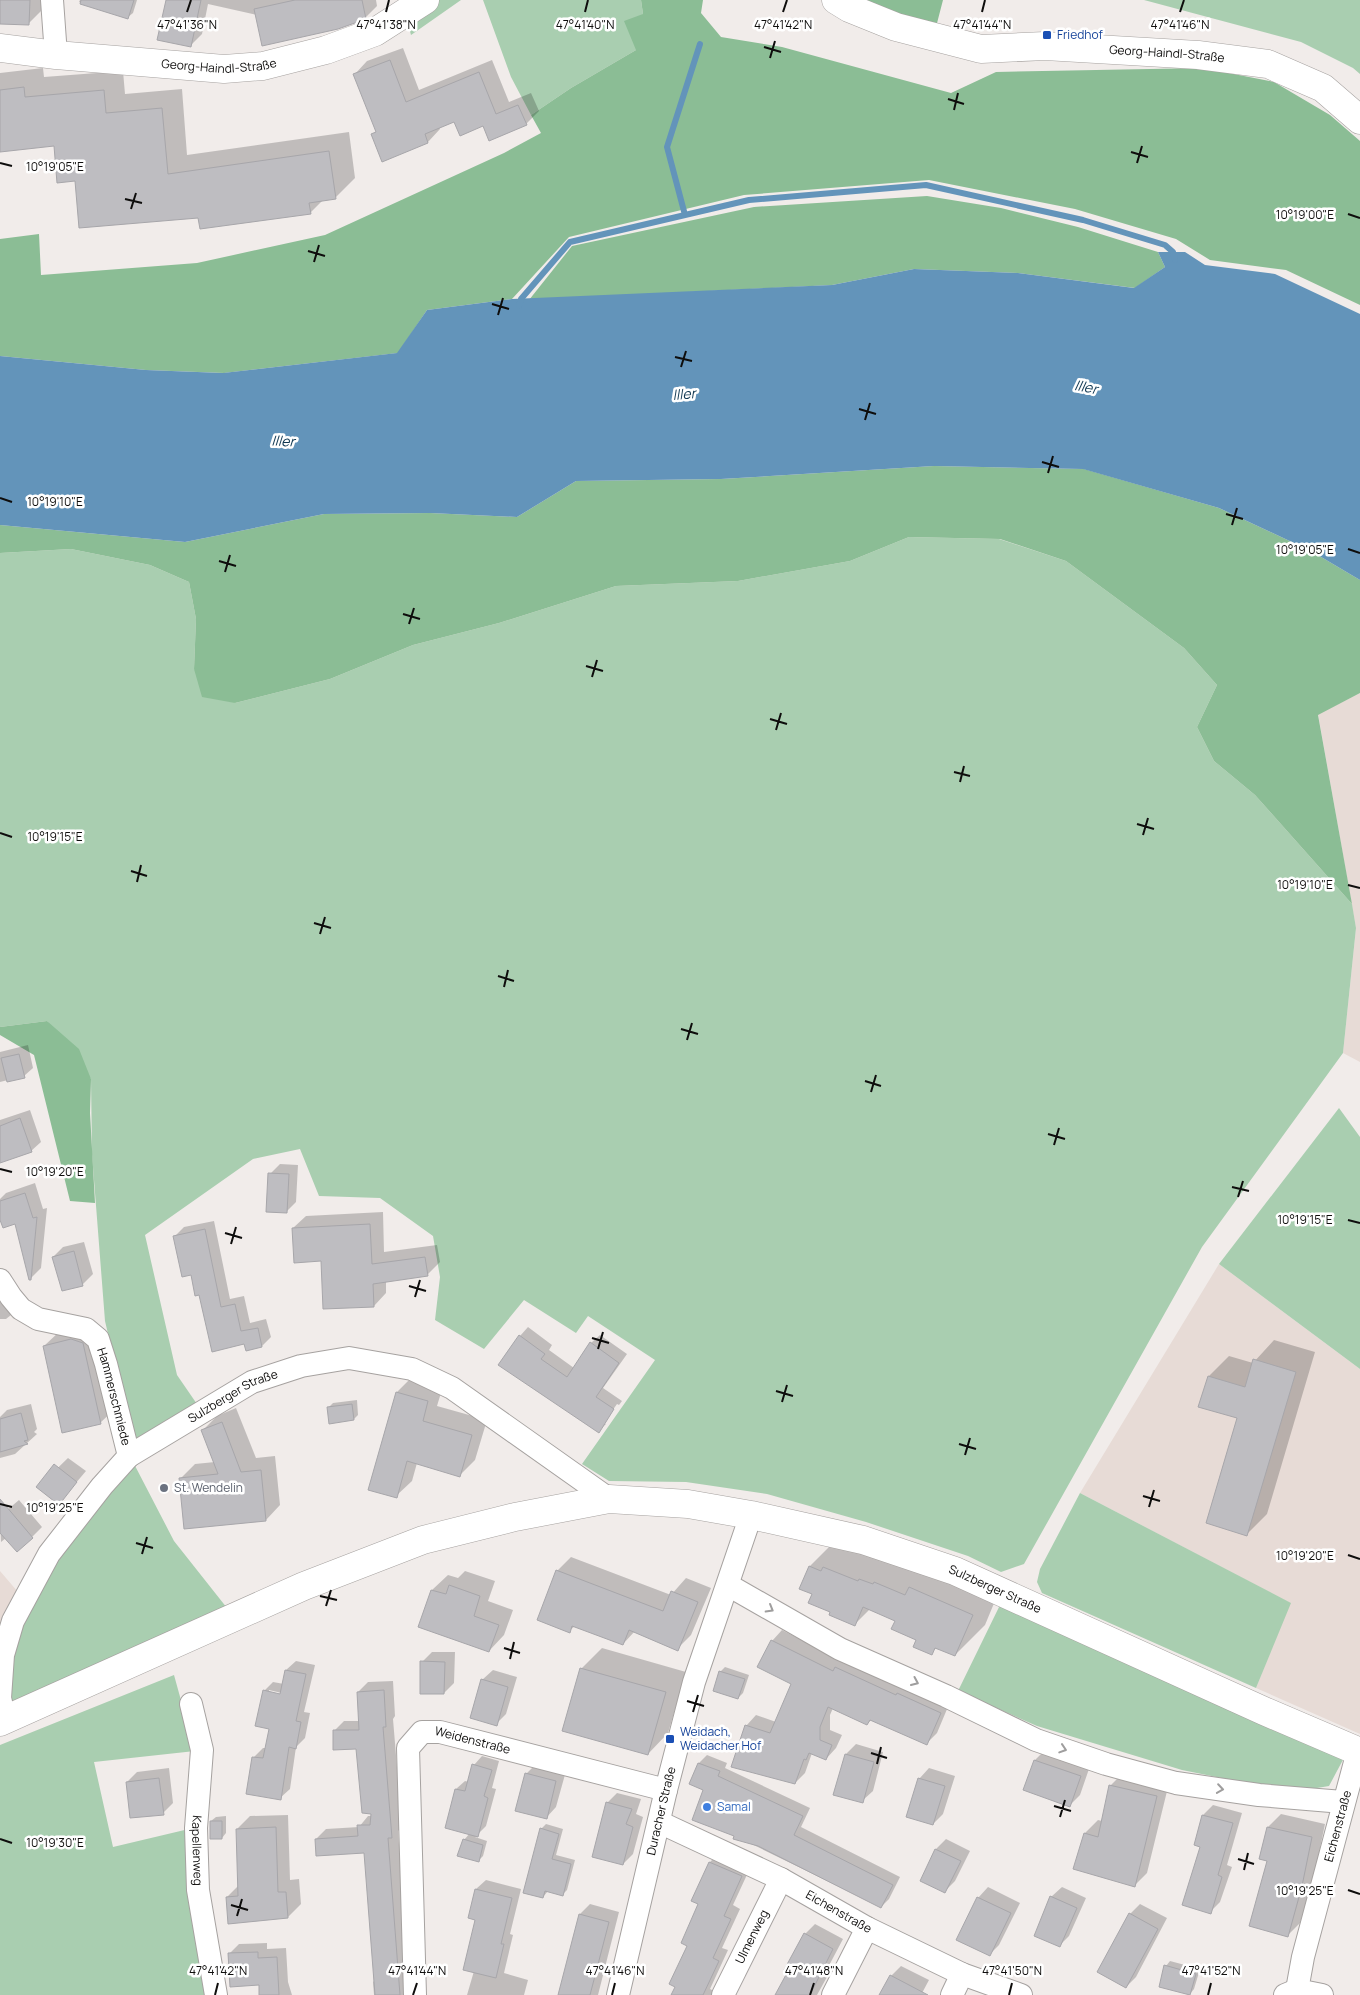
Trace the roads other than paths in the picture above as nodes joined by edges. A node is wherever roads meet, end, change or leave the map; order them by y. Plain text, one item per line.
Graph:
1 (52, 0) edge
2 (836, 0) edge
3 (415, 3) edge
4 (0, 48) edge
5 (56, 55) junction
6 (1360, 120) edge
7 (0, 1280) edge
8 (129, 1456) junction
9 (609, 1499) junction
10 (751, 1515) junction
11 (728, 1585) junction
12 (192, 1704) dead end
13 (3, 1721) edge
14 (1359, 1752) edge
15 (666, 1790) junction
16 (1343, 1802) junction
17 (659, 1822) junction
18 (781, 1879) junction
19 (867, 1928) junction
20 (962, 1974) junction
21 (1290, 1992) edge
22 (216, 1995) edge
23 (415, 1995) edge
24 (618, 1995) edge
25 (723, 1995) edge
26 (833, 1995) edge
27 (952, 1995) edge
28 (1021, 1995) edge
29 (1322, 1995) edge

1 - 5 street
2 - 6 street, Georg-Haindl-Straße
3 - 5 street, Georg-Haindl-Straße
4 - 5 street, Georg-Haindl-Straße
7 - 8 street, Hammerschmiede
8 - 9 street, Sulzberger Straße
8 - 13 street, Sulzberger Straße
9 - 10 street, Sulzberger Straße
9 - 13 street, Sulzberger Straße
10 - 11 street, Duracher Straße
10 - 14 street, Sulzberger Straße
11 - 15 street, Duracher Straße
11 -> 16 street
12 - 22 street, Kapellenweg
14 - 16 street, Eichenstraße
15 - 17 street, Duracher Straße
15 - 23 street, Weidenstraße
16 - 21 street, Eichenstraße
17 - 18 street, Eichenstraße
17 - 24 street, Duracher Straße
18 - 19 street, Eichenstraße
18 - 25 street, Ulmenweg
19 - 20 street, Eichenstraße
19 - 26 street
20 - 27 street
20 - 28 street, Eichenstraße
21 - 29 street, Eichenstraße

